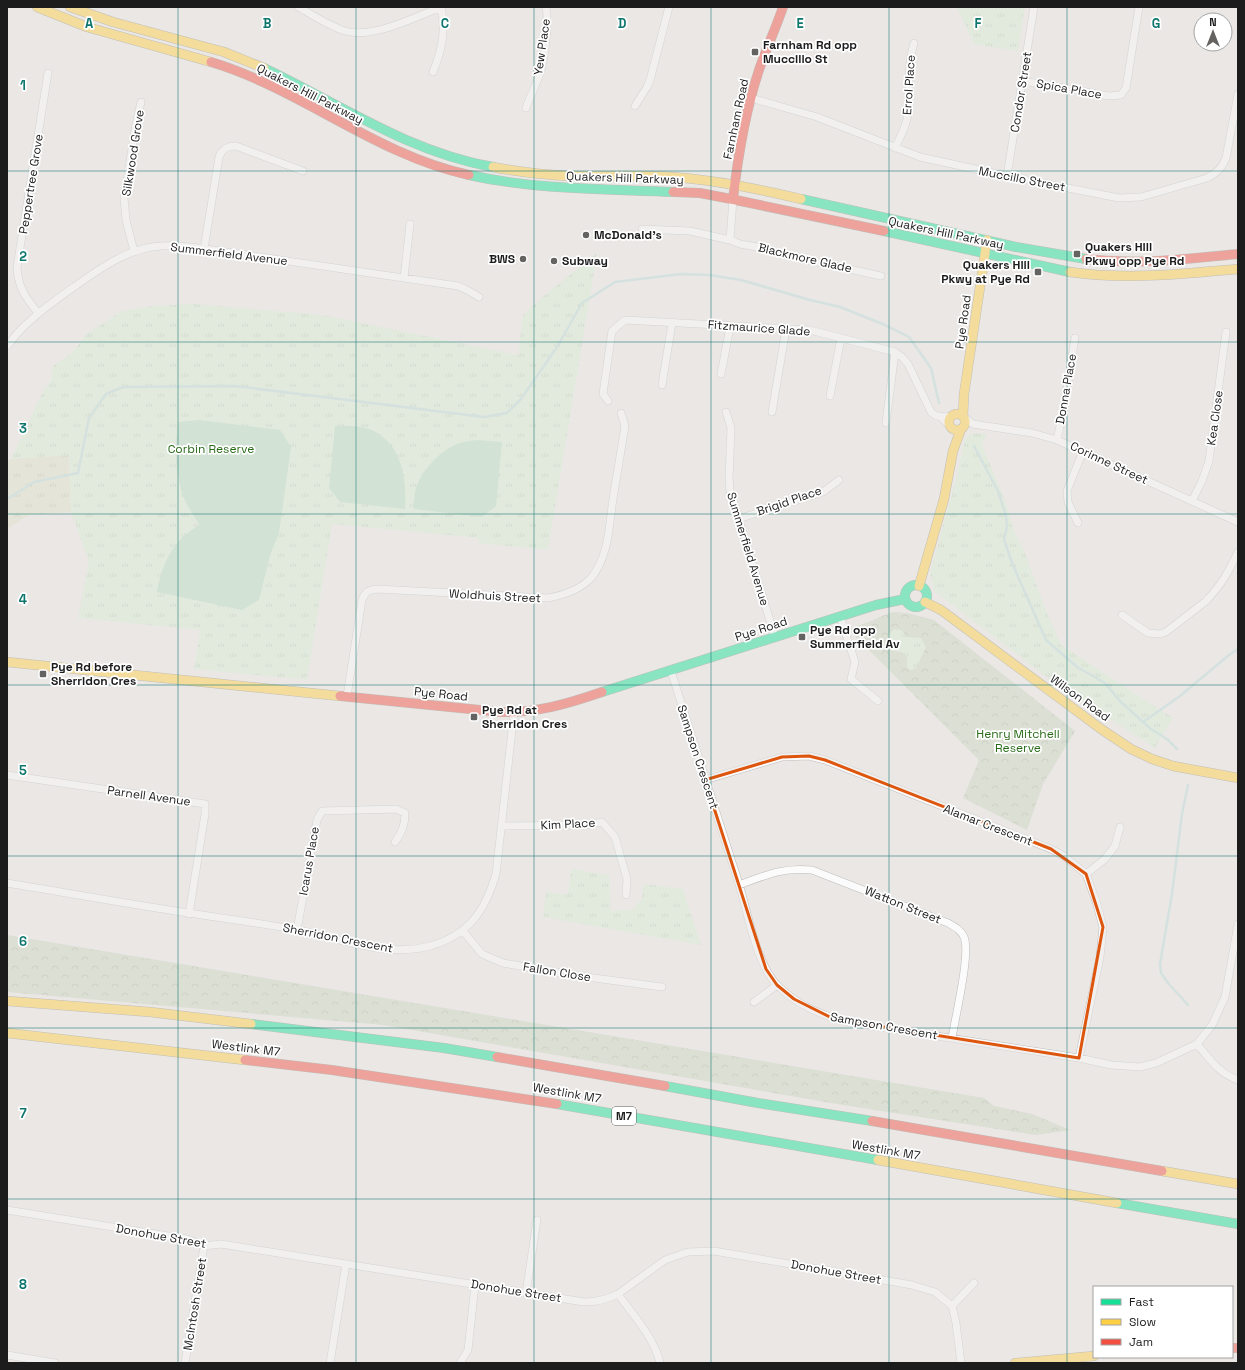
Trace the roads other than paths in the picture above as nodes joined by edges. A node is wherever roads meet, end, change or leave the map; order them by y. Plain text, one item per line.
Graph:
1 (37, 7) edge
2 (70, 7) edge
3 (298, 7) edge
4 (442, 7) edge
5 (546, 7) edge
6 (669, 7) edge
7 (783, 7) edge
8 (1034, 7) edge
9 (1139, 7) edge
10 (914, 43) dead end
11 (433, 72) dead end
12 (48, 73) dead end
13 (1023, 81) junction
14 (1238, 94) edge
15 (751, 98) junction
16 (141, 102) dead end
17 (635, 106) dead end
18 (526, 108) dead end
19 (895, 148) junction
20 (303, 171) dead end
21 (1007, 176) junction
22 (734, 184) junction
23 (733, 199) junction
24 (410, 224) dead end
25 (642, 229) dead end
26 (726, 239) junction
27 (987, 240) junction
28 (204, 249) junction
29 (134, 251) junction
30 (985, 254) junction
31 (1238, 254) edge
32 (1238, 268) edge
33 (881, 276) dead end
34 (404, 278) junction
35 (479, 297) dead end
36 (38, 313) junction
37 (672, 322) junction
38 (730, 326) junction
39 (786, 329) junction
40 (1226, 332) dead end
41 (841, 338) junction
42 (1075, 338) dead end
43 (7, 346) edge
44 (895, 352) junction
45 (721, 374) dead end
46 (662, 385) dead end
47 (964, 394) junction
48 (830, 396) dead end
49 (608, 401) dead end
50 (726, 412) dead end
51 (772, 412) dead end
52 (621, 413) dead end
53 (964, 417) junction
54 (949, 420) junction
55 (886, 423) dead end
56 (973, 424) junction
57 (962, 429) junction
58 (1057, 440) junction
59 (953, 451) junction
60 (1083, 451) junction
61 (839, 480) dead end
62 (1192, 501) junction
63 (738, 519) junction
64 (1238, 522) edge
65 (1078, 523) dead end
66 (1238, 552) edge
67 (362, 585) dead end
68 (918, 586) junction
69 (367, 591) junction
70 (905, 599) junction
71 (925, 602) junction
72 (1122, 615) dead end
73 (840, 616) junction
74 (775, 637) junction
75 (7, 662) edge
76 (671, 671) junction
77 (347, 696) junction
78 (878, 701) dead end
79 (514, 712) junction
80 (7, 775) edge
81 (1238, 778) edge
82 (705, 780) junction
83 (502, 826) junction
84 (1120, 827) dead end
85 (395, 842) dead end
86 (1086, 874) junction
87 (7, 883) edge
88 (739, 885) junction
89 (626, 895) dead end
90 (190, 914) junction
91 (1238, 924) edge
92 (297, 930) junction
93 (463, 931) junction
94 (777, 985) junction
95 (662, 987) dead end
96 (7, 1001) edge
97 (754, 1002) dead end
98 (7, 1033) edge
99 (952, 1038) junction
100 (1197, 1044) junction
101 (1079, 1058) junction
102 (1238, 1080) edge
103 (1238, 1184) edge
104 (7, 1210) edge
105 (537, 1220) dead end
106 (1238, 1224) edge
107 (204, 1246) junction
108 (346, 1264) junction
109 (974, 1283) dead end
110 (476, 1285) junction
111 (526, 1293) junction
112 (618, 1294) junction
113 (952, 1306) junction
114 (7, 1355) edge
115 (1093, 1356) edge
116 (1082, 1360) edge
117 (55, 1363) edge
118 (185, 1363) edge
119 (330, 1363) edge
120 (460, 1363) edge
121 (660, 1363) edge
122 (961, 1363) edge
123 (1015, 1363) edge

1 - 23 main road, Quakers Hill Parkway
2 - 22 main road, Quakers Hill Parkway
3 - 4 street
4 - 11 street
5 - 18 street, Yew Place
6 - 17 street
7 - 15 main road, Farnham Road
8 - 13 street, Condor Street
9 - 13 street, Spica Place
10 - 19 street, Errol Place
12 - 36 street, Peppertree Grove
13 - 21 street, Condor Street
14 - 21 street, Muccillo Street
15 - 19 street, Muccillo Street
15 - 22 main road, Farnham Road
16 - 29 street, Silkwood Grove
19 - 21 street, Muccillo Street
20 - 28 street
22 - 23 main road, Farnham Road
22 - 27 main road, Quakers Hill Parkway
23 - 26 street, Farnham Road
23 - 30 main road, Quakers Hill Parkway
24 - 34 street
25 - 26 street, Blackmore Glade
26 - 33 street, Blackmore Glade
27 - 30 main road, Pye Road
27 - 31 main road, Quakers Hill Parkway
28 - 29 street, Summerfield Avenue
28 - 34 street, Summerfield Avenue
29 - 36 street, Summerfield Avenue
30 - 32 main road, Quakers Hill Parkway
30 - 47 main road, Pye Road
34 - 35 street, Summerfield Avenue
36 - 43 street, Summerfield Avenue
37 - 38 street, Fitzmaurice Glade
37 - 46 street
37 - 49 street, Fitzmaurice Glade
38 - 39 street, Fitzmaurice Glade
38 - 45 street
39 - 41 street, Fitzmaurice Glade
39 - 51 street
40 - 62 street, Kea Close
41 - 44 street, Fitzmaurice Glade
41 - 48 street
42 - 58 street, Donna Place
44 - 54 street
44 - 55 street
47 - 53 main road, Pye Road
47 - 54 main road, Pye Road
50 - 63 street, Summerfield Avenue
52 - 69 street, Woldhuis Street
53 - 54 main road
53 - 56 street, Corinne Street
53 - 57 main road, Pye Road
54 - 57 main road
54 - 59 main road, Pye Road
56 - 57 street
56 - 58 street, Corinne Street
57 - 59 main road, Pye Road
58 - 60 street, Corinne Street
59 - 68 main road, Pye Road
60 - 62 street, Corinne Street
60 - 65 street
61 - 63 street, Brigid Place
62 - 64 street, Corinne Street
63 - 74 street, Summerfield Avenue
66 - 72 street
67 - 69 street
68 - 70 main road
68 - 71 main road
69 - 77 street
70 - 71 main road
70 - 73 main road, Pye Road
71 - 81 main road, Wilson Road
73 - 74 main road, Pye Road
73 - 78 street
74 - 76 main road, Pye Road
75 - 77 main road, Pye Road
76 - 79 main road, Pye Road
76 - 82 street, Sampson Crescent
77 - 79 main road, Pye Road
79 - 83 street, Sherridon Crescent
80 - 90 street, Parnell Avenue
82 - 86 street, Alamar Crescent
82 - 88 street, Sampson Crescent
83 - 89 street, Kim Place
83 - 93 street, Sherridon Crescent
84 - 86 street
85 - 92 street, Icarus Place
86 - 101 street, Alamar Crescent
87 - 90 street, Sherridon Crescent
88 - 94 street, Sampson Crescent
88 - 99 street, Watton Street
90 - 92 street, Sherridon Crescent
91 - 100 street, Sampson Crescent
92 - 93 street, Sherridon Crescent
93 - 95 street, Fallon Close
94 - 97 street
94 - 99 street, Sampson Crescent
96 - 103 main road, Westlink M7
98 - 106 main road, Westlink M7 / M7
99 - 101 street, Sampson Crescent
100 - 101 street, Sampson Crescent
100 - 102 street
104 - 107 street, Donohue Street
105 - 111 street
107 - 108 street, Donohue Street
107 - 118 street, McIntosh Street
108 - 110 street, Donohue Street
108 - 119 street
109 - 113 street
110 - 111 street, Donohue Street
110 - 120 street
111 - 112 street, Donohue Street
112 - 113 street, Donohue Street
112 - 121 street
113 - 122 street
114 - 117 street
115 - 116 main road
116 - 123 main road

